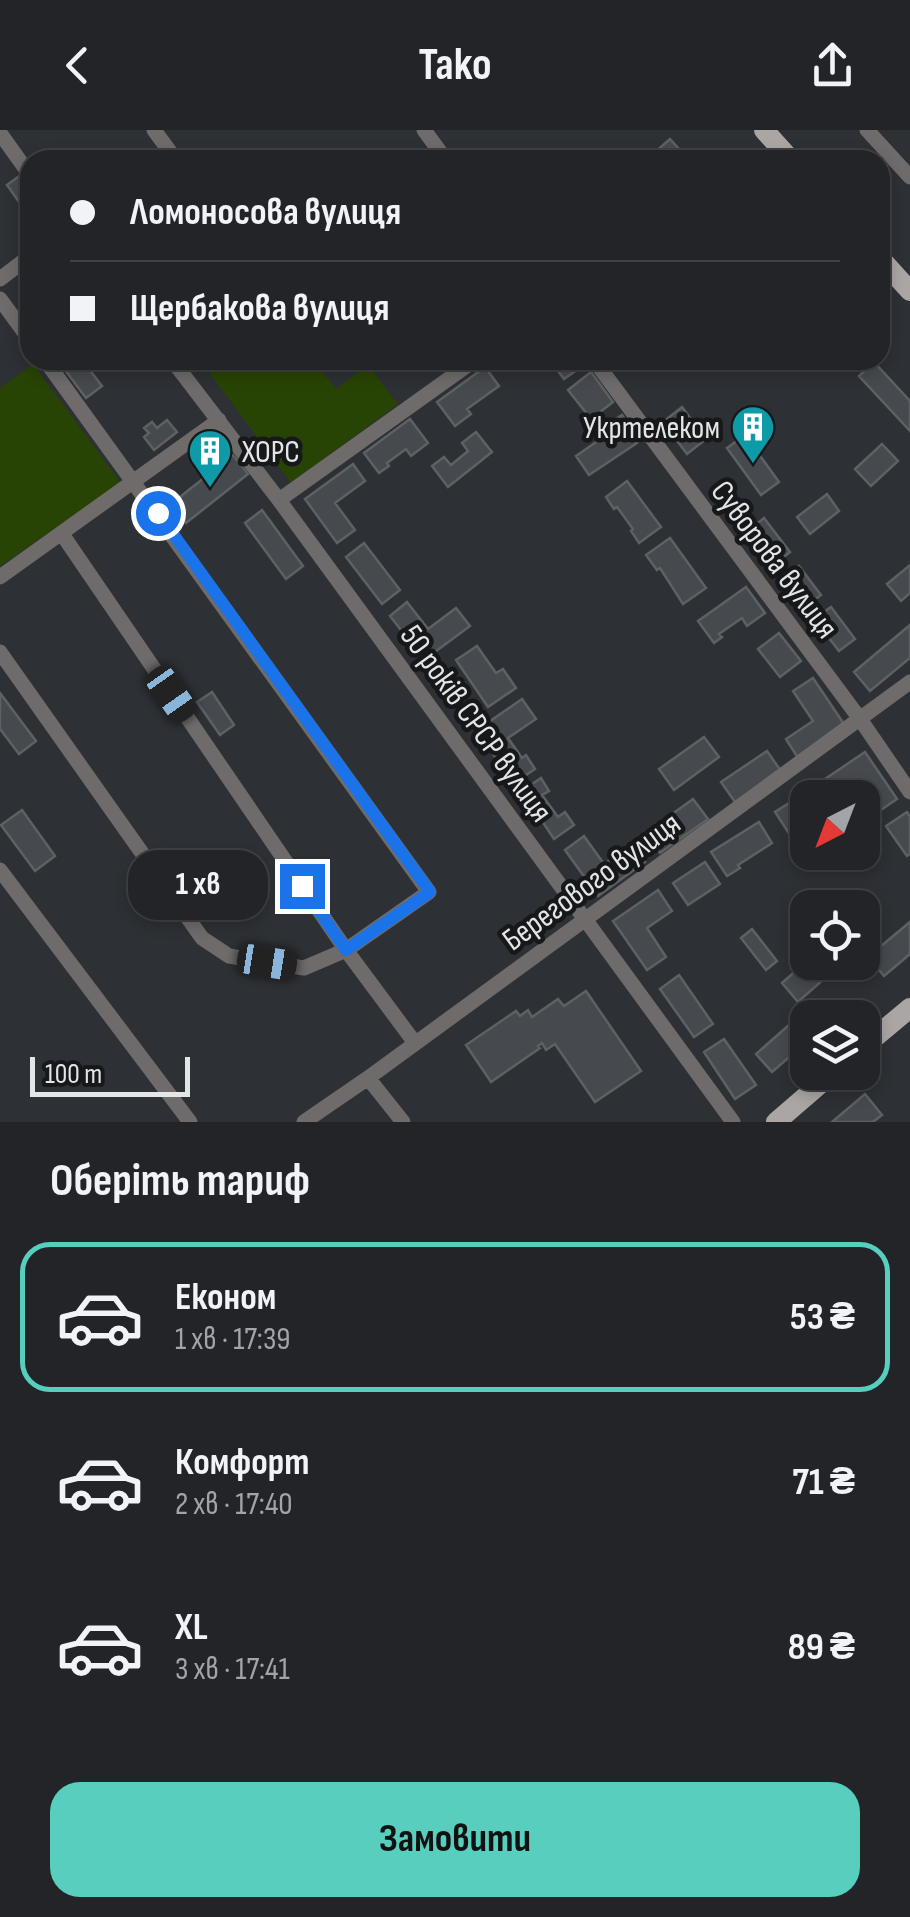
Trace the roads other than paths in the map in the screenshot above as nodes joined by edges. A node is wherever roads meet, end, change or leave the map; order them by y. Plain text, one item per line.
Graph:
1 (764, 130) edge
2 (867, 130) edge
3 (0, 133) edge
4 (782, 150) edge
5 (888, 150) edge
6 (890, 152) edge
7 (20, 160) edge
8 (908, 170) edge
9 (20, 264) edge
10 (890, 269) edge
11 (0, 279) edge
12 (910, 291) edge
13 (0, 299) edge
14 (20, 326) edge
15 (52, 370) edge
16 (180, 370) edge
17 (461, 370) edge
18 (601, 370) edge
19 (219, 420) junction
20 (135, 482) junction
21 (279, 500) junction
22 (62, 534) junction
23 (0, 577) edge
24 (0, 652) edge
25 (910, 682) edge
26 (860, 719) junction
27 (910, 792) edge
28 (0, 870) edge
29 (586, 919) junction
30 (346, 950) junction
31 (910, 1008) edge
32 (880, 1033) edge
33 (415, 1043) junction
34 (368, 1078) junction
35 (813, 1090) edge
36 (190, 1122) edge
37 (304, 1122) edge
38 (403, 1122) edge
39 (733, 1122) edge
40 (776, 1122) edge

1 - 4 main road
2 - 5 street
3 - 7 street
6 - 8 street
9 - 11 street
10 - 12 main road
13 - 14 street
15 - 20 street
16 - 19 street, 50 років СРСР вулиця
17 - 21 street
18 - 26 street, Суворова вулиця
19 - 20 street
19 - 21 street, 50 років СРСР вулиця
20 - 22 street
20 - 30 street
21 - 29 street, 50 років СРСР вулиця
22 - 23 street
22 - 30 street
24 - 30 street
25 - 26 street, Берегового вулиця
26 - 27 street, Суворова вулиця
26 - 29 street, Берегового вулиця
28 - 36 street
29 - 33 street, Берегового вулиця
29 - 39 street, 50 років СРСР вулиця
30 - 33 street
31 - 32 main road
33 - 34 street, Берегового вулиця
34 - 37 street, Берегового вулиця
34 - 38 street
35 - 40 main road

